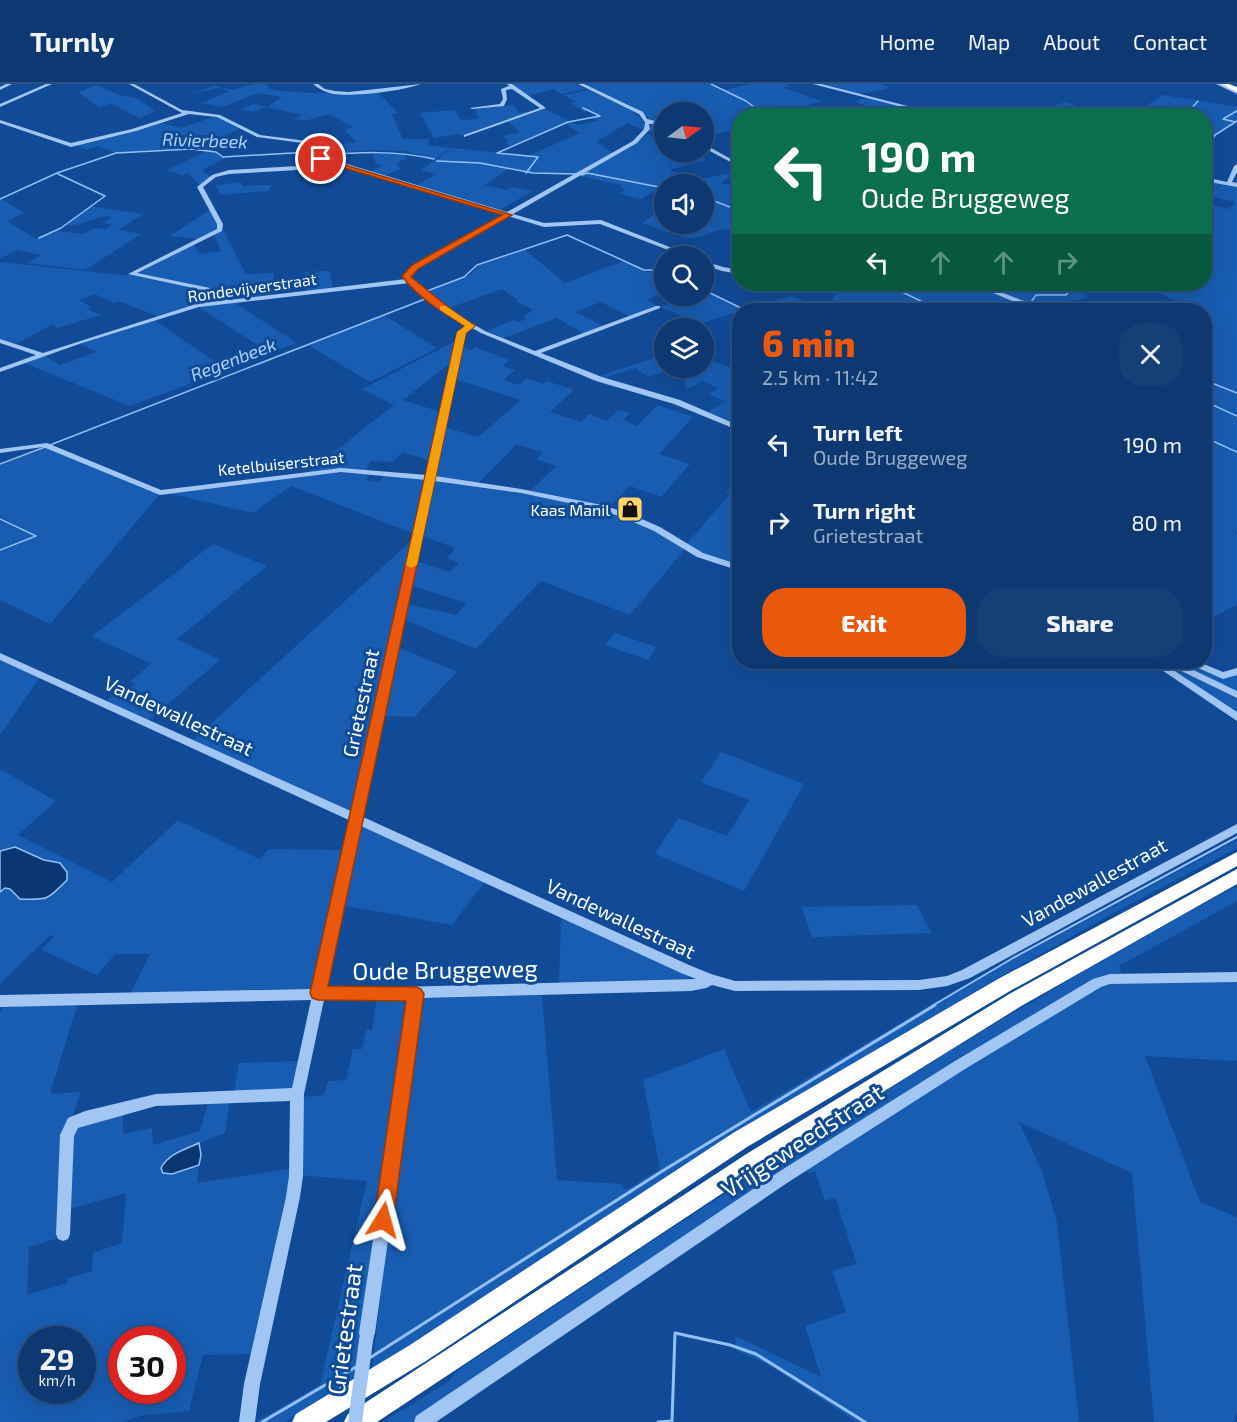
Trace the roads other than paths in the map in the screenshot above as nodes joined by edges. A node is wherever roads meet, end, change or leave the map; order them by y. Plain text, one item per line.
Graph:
1 (50, 84) edge
2 (131, 84) edge
3 (315, 84) edge
4 (419, 84) edge
5 (578, 84) edge
6 (815, 84) edge
7 (1218, 84) edge
8 (1224, 84) edge
9 (1230, 84) edge
10 (9, 85) edge
11 (511, 85) edge
12 (0, 87) edge
13 (1237, 90) edge
14 (0, 106) edge
15 (472, 108) dead end
16 (912, 108) edge
17 (190, 112) junction
18 (0, 121) edge
19 (647, 121) junction
20 (654, 122) edge
21 (466, 136) dead end
22 (71, 145) junction
23 (82, 150) dead end
24 (714, 152) edge
25 (732, 162) edge
26 (341, 165) junction
27 (1237, 166) edge
28 (1212, 180) edge
29 (1229, 183) junction
30 (1237, 185) edge
31 (508, 215) junction
32 (662, 246) edge
33 (714, 266) edge
34 (732, 271) edge
35 (410, 282) junction
36 (992, 291) edge
37 (226, 301) junction
38 (1025, 303) edge
39 (658, 307) dead end
40 (471, 326) junction
41 (0, 341) edge
42 (535, 353) junction
43 (43, 355) junction
44 (0, 370) edge
45 (732, 426) edge
46 (0, 451) edge
47 (430, 478) junction
48 (732, 566) edge
49 (0, 656) edge
50 (1165, 669) edge
51 (1184, 669) edge
52 (1207, 669) edge
53 (1237, 671) edge
54 (1237, 695) edge
55 (1237, 717) edge
56 (357, 818) junction
57 (1237, 828) edge
58 (1237, 858) edge
59 (1237, 876) edge
60 (1237, 977) edge
61 (709, 979) junction
62 (318, 993) junction
63 (416, 994) junction
64 (0, 1001) edge
65 (297, 1094) junction
66 (63, 1234) dead end
67 (248, 1422) edge
68 (304, 1422) edge
69 (356, 1422) edge
70 (422, 1422) edge

1 - 14 street
2 - 17 street
3 - 4 street
5 - 19 street
6 - 16 street
7 - 13 street
8 - 13 highway
9 - 13 street
10 - 12 street
11 - 15 street
11 - 21 street
17 - 22 street
17 - 26 street
18 - 22 street
19 - 20 street
19 - 31 street
22 - 23 street
24 - 25 street
26 - 31 street
26 - 37 street
27 - 29 street
28 - 29 street
29 - 30 street
31 - 32 street
31 - 35 street
33 - 34 street
35 - 37 street, Rondevijverstraat
35 - 40 street
36 - 38 street
37 - 43 street, Rondevijverstraat
39 - 42 street
40 - 42 street
40 - 47 street, Grietestraat
41 - 43 street
42 - 45 street
43 - 44 street, Rondevijverstraat
46 - 47 street, Ketelbuiserstraat
47 - 48 street, Ketelbuiserstraat
47 - 56 street, Grietestraat
49 - 56 street, Vandewallestraat
50 - 55 street
51 - 54 street
52 - 53 street
56 - 61 street, Vandewallestraat
56 - 62 street, Grietestraat
57 - 61 street, Vandewallestraat
58 - 68 highway
59 - 69 highway
60 - 70 street, Vrijgeweedstraat
61 - 63 street, Oude Bruggeweg
62 - 63 street, Oude Bruggeweg
62 - 64 street, Oude Bruggeweg
62 - 65 street, Grietestraat
63 - 69 street, Grietestraat, bridge
65 - 66 street
65 - 67 street, Grietestraat

